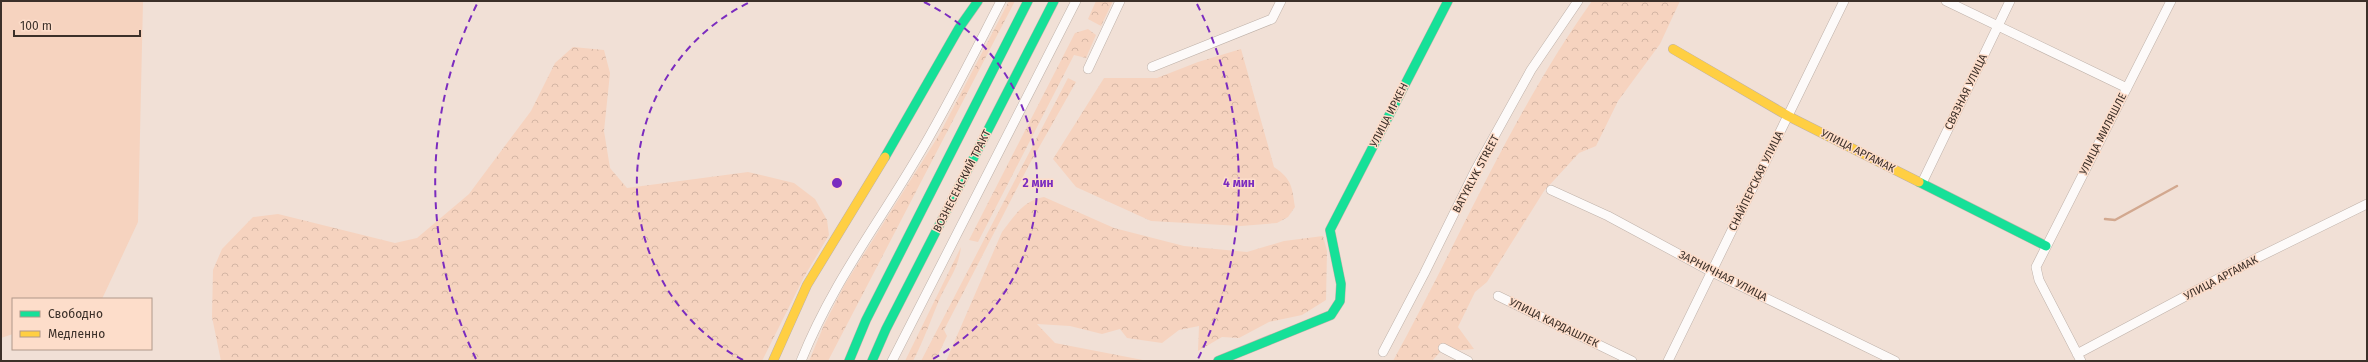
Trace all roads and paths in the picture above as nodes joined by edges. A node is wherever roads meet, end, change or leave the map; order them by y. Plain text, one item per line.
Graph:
1 (978, 1) edge
2 (1001, 1) edge
3 (1028, 1) edge
4 (1054, 1) edge
5 (1076, 1) edge
6 (1120, 1) edge
7 (1281, 1) edge
8 (1448, 1) edge
9 (1578, 1) edge
10 (1844, 1) edge
11 (1946, 1) edge
12 (2010, 1) edge
13 (2171, 1) edge
14 (1997, 27) junction
15 (1673, 49) dead end
16 (1152, 67) dead end
17 (1088, 69) dead end
18 (2127, 88) junction
19 (1788, 116) junction
20 (1922, 183) junction
21 (1550, 190) dead end
22 (2367, 204) edge
23 (2046, 246) junction
24 (2036, 267) joint
25 (1712, 272) junction
26 (1498, 296) dead end
27 (1443, 348) dead end
28 (1383, 352) dead end
29 (2079, 358) edge
30 (773, 361) edge
31 (801, 361) edge
32 (848, 361) edge
33 (872, 361) edge
34 (892, 361) edge
35 (1218, 361) edge
36 (1468, 361) edge
37 (1632, 361) edge
38 (1668, 361) edge
39 (1895, 361) edge

1 - 30 street
2 - 31 street
3 - 32 street, ВОЗНЕСЕНСКИЙ ТРАКТ
4 - 33 street, ВОЗНЕСЕНСКИЙ ТРАКТ
5 - 34 street
6 - 17 street
7 - 16 street
8 - 35 street, УЛИЦА ИРКЕН
9 - 28 street, BATYRLYK STREET
10 - 19 street, СНАЙПЕРСКАЯ УЛИЦА
11 - 14 street
12 - 14 street, СВЯЗНАЯ УЛИЦА
13 - 18 street, УЛИЦА МИЛЯШЛЕ
14 - 18 street
14 - 20 street, СВЯЗНАЯ УЛИЦА
15 - 19 street, УЛИЦА АРГАМАК
18 - 23 street, УЛИЦА МИЛЯШЛЕ
19 - 20 street, УЛИЦА АРГАМАК
19 - 25 street, СНАЙПЕРСКАЯ УЛИЦА
20 - 23 street, УЛИЦА АРГАМАК
21 - 25 street, ЗАРНИЧНАЯ УЛИЦА
22 - 29 street, УЛИЦА АРГАМАК
23 - 24 street, УЛИЦА МИЛЯШЛЕ
24 - 29 street, УЛИЦА АРГАМАК
25 - 38 street, СНАЙПЕРСКАЯ УЛИЦА
25 - 39 street, ЗАРНИЧНАЯ УЛИЦА
26 - 37 street, УЛИЦА КАРДАШЛЕК
27 - 36 street

